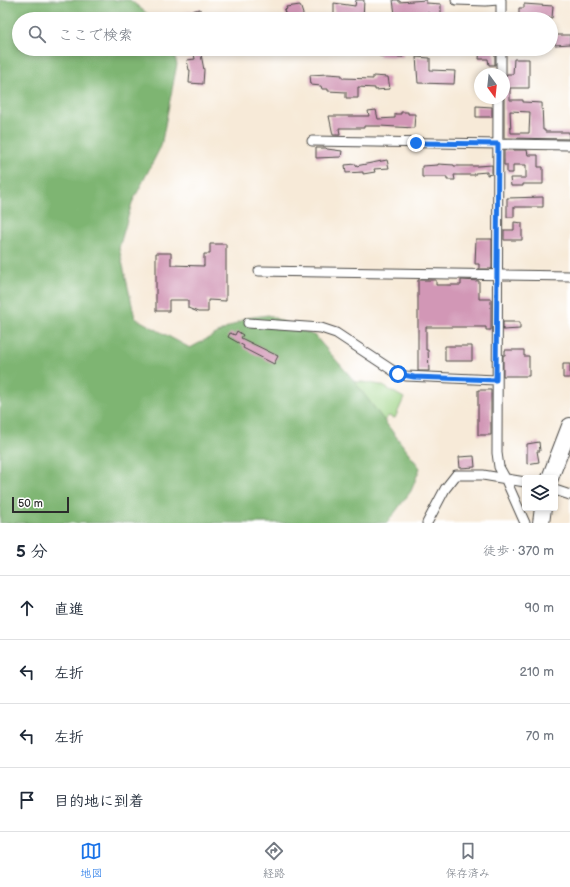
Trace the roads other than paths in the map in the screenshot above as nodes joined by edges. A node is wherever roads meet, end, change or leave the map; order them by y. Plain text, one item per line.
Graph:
1 (456, 0) edge
2 (498, 0) edge
3 (501, 0) edge
4 (501, 12) edge
5 (501, 56) edge
6 (501, 68) edge
7 (498, 104) edge
8 (312, 141) dead end
9 (498, 144) junction
10 (570, 145) edge
11 (259, 271) dead end
12 (497, 274) junction
13 (570, 276) edge
14 (248, 323) dead end
15 (496, 380) junction
16 (570, 426) edge
17 (551, 475) edge
18 (505, 478) junction
19 (522, 481) edge
20 (558, 491) edge
21 (570, 495) edge
22 (543, 511) edge
23 (427, 523) edge
24 (525, 523) edge
25 (541, 523) edge

1 - 2 street
3 - 4 street
5 - 6 street
7 - 9 street
8 - 9 street
9 - 10 street
9 - 12 street
11 - 12 street
12 - 13 street
12 - 15 street
14 - 15 street
15 - 18 street
16 - 17 highway
18 - 19 street
18 - 23 street
18 - 24 street
20 - 21 street
22 - 25 highway

